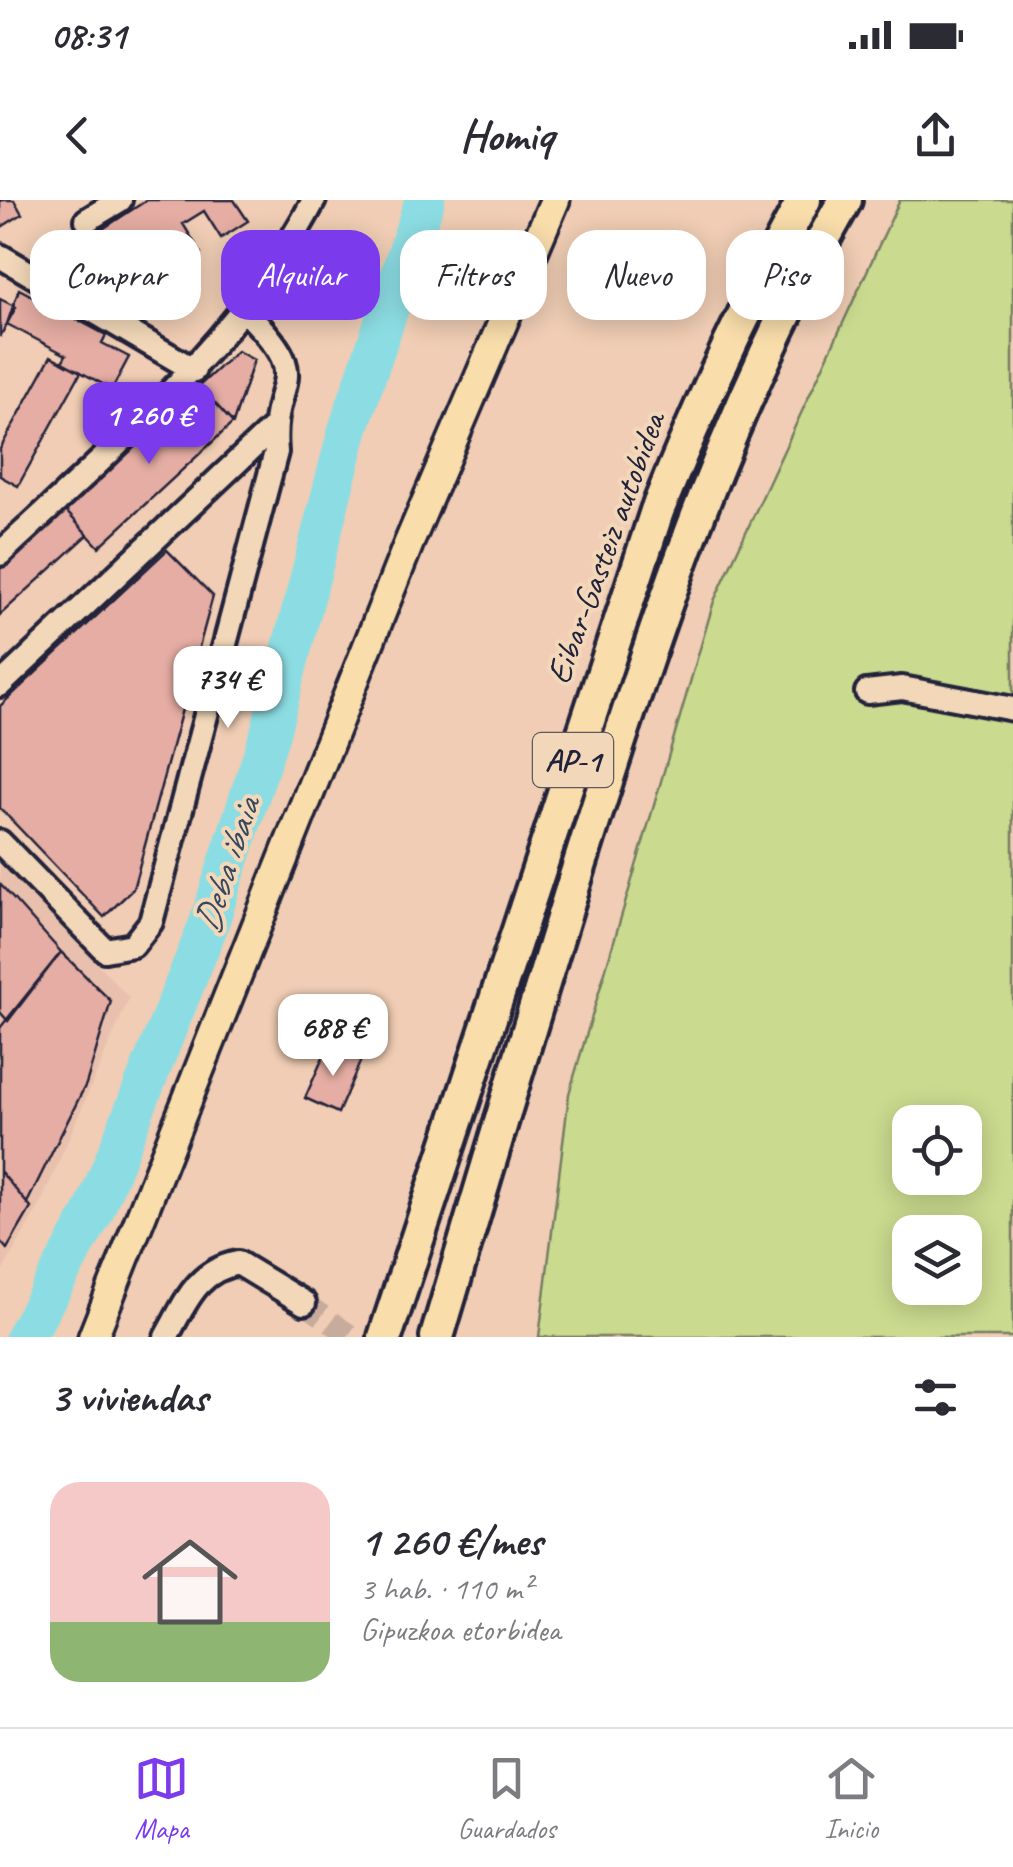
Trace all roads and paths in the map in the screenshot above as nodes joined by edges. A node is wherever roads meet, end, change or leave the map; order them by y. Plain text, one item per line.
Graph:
1 (120, 200) edge
2 (314, 200) edge
3 (555, 200) edge
4 (804, 200) edge
5 (845, 200) edge
6 (87, 220) dead end
7 (295, 230) edge
8 (0, 256) edge
9 (237, 320) edge
10 (253, 320) edge
11 (194, 370) junction
12 (274, 427) junction
13 (3, 546) edge
14 (0, 685) edge
15 (867, 692) dead end
16 (1013, 709) edge
17 (0, 842) edge
18 (304, 1303) tunnel mouth
19 (94, 1337) edge
20 (166, 1337) edge
21 (386, 1337) edge
22 (437, 1337) edge

1 - 6 street
2 - 7 street
3 - 19 main road
4 - 21 highway, Eibar-Gasteiz autobidea / AP-1
5 - 22 highway, Eibar-Gasteiz autobidea / AP-1
8 - 11 street
9 - 11 street
10 - 12 street
11 - 13 street
12 - 14 street
12 - 17 street
15 - 16 street
18 - 20 street

